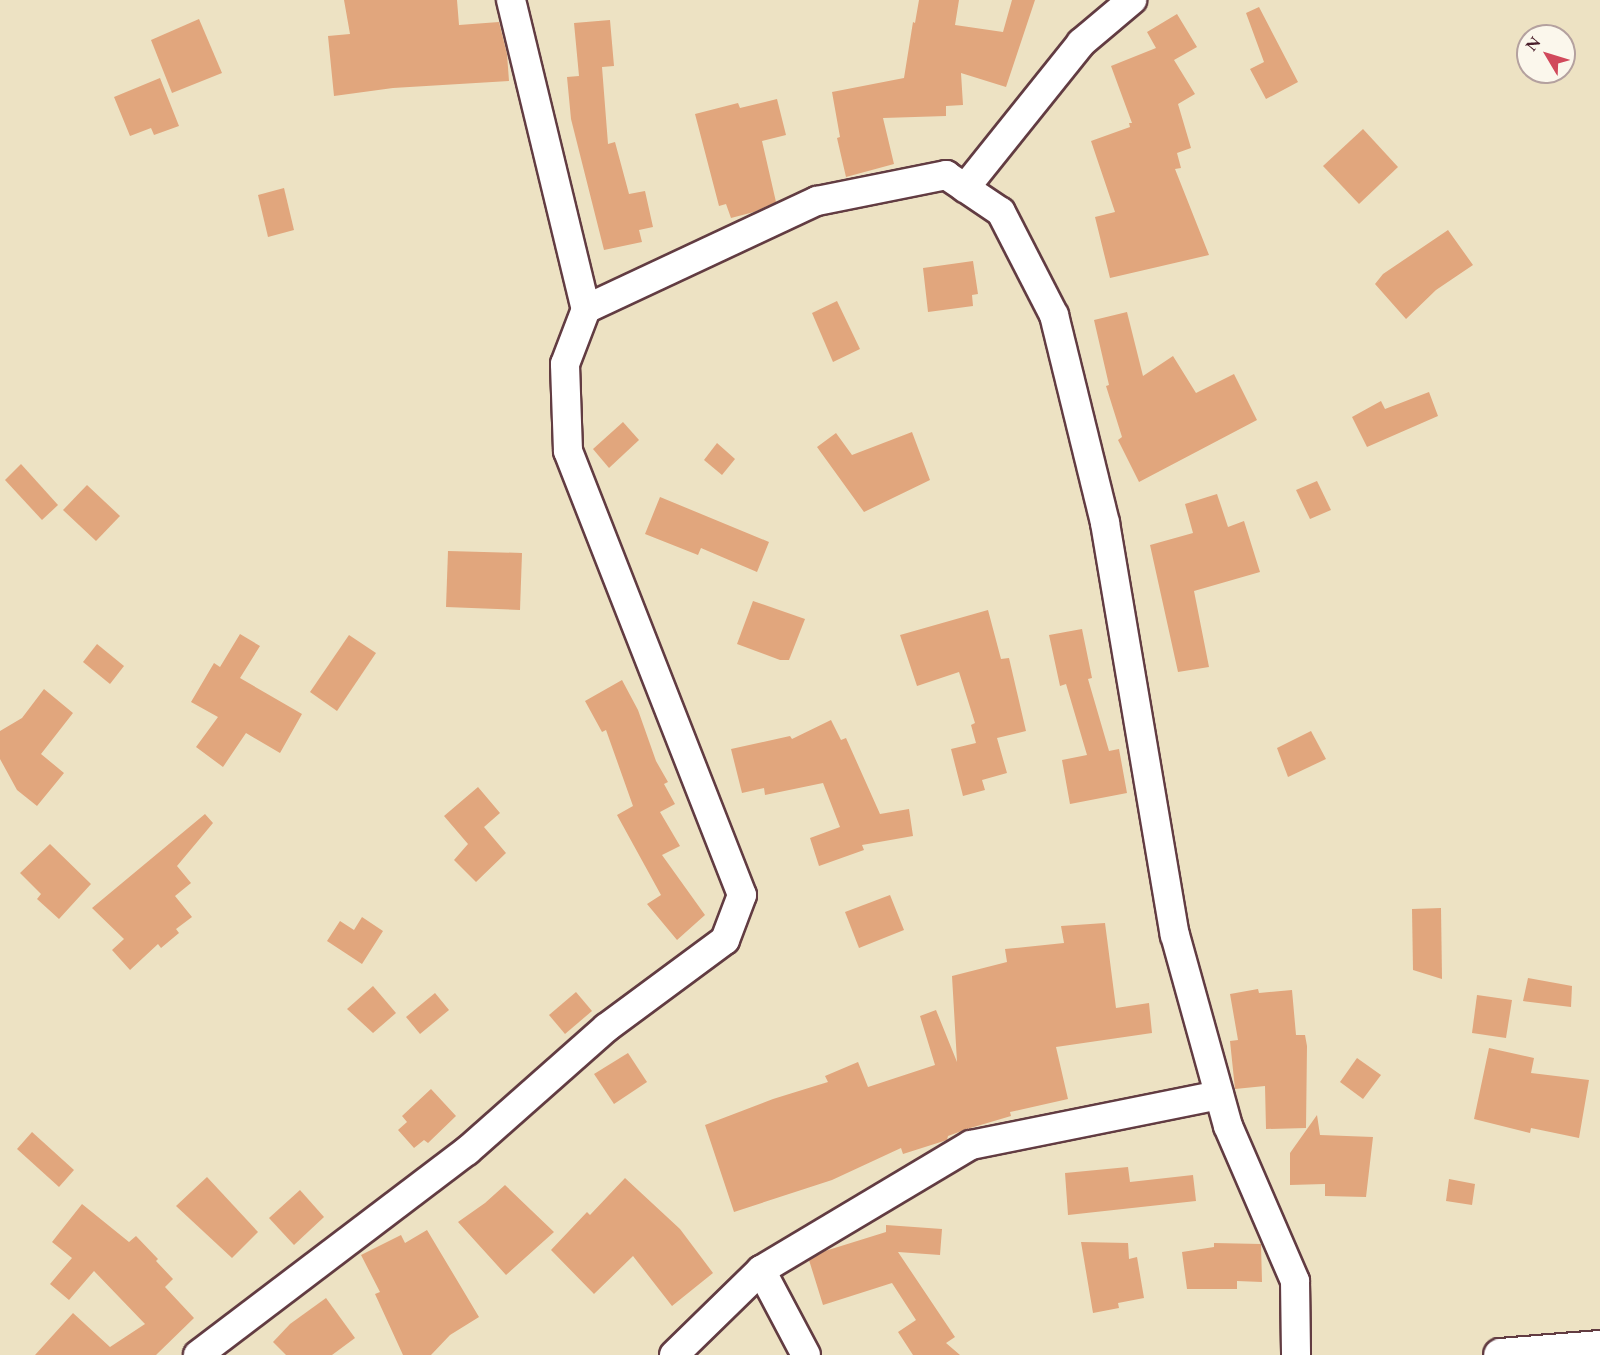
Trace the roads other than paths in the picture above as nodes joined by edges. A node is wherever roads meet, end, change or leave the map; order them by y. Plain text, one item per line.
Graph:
1 (511, 0) edge
2 (1132, 0) edge
3 (965, 188) junction
4 (586, 309) junction
5 (1219, 1095) junction
6 (761, 1270) junction
7 (1600, 1347) edge
8 (198, 1355) edge
9 (674, 1355) edge
10 (806, 1355) edge
11 (1296, 1355) edge
12 (1500, 1355) edge

1 - 4 street
2 - 3 street
3 - 4 street
3 - 5 street
4 - 8 street
5 - 6 street
5 - 11 street
6 - 9 street
6 - 10 street
7 - 12 highway

